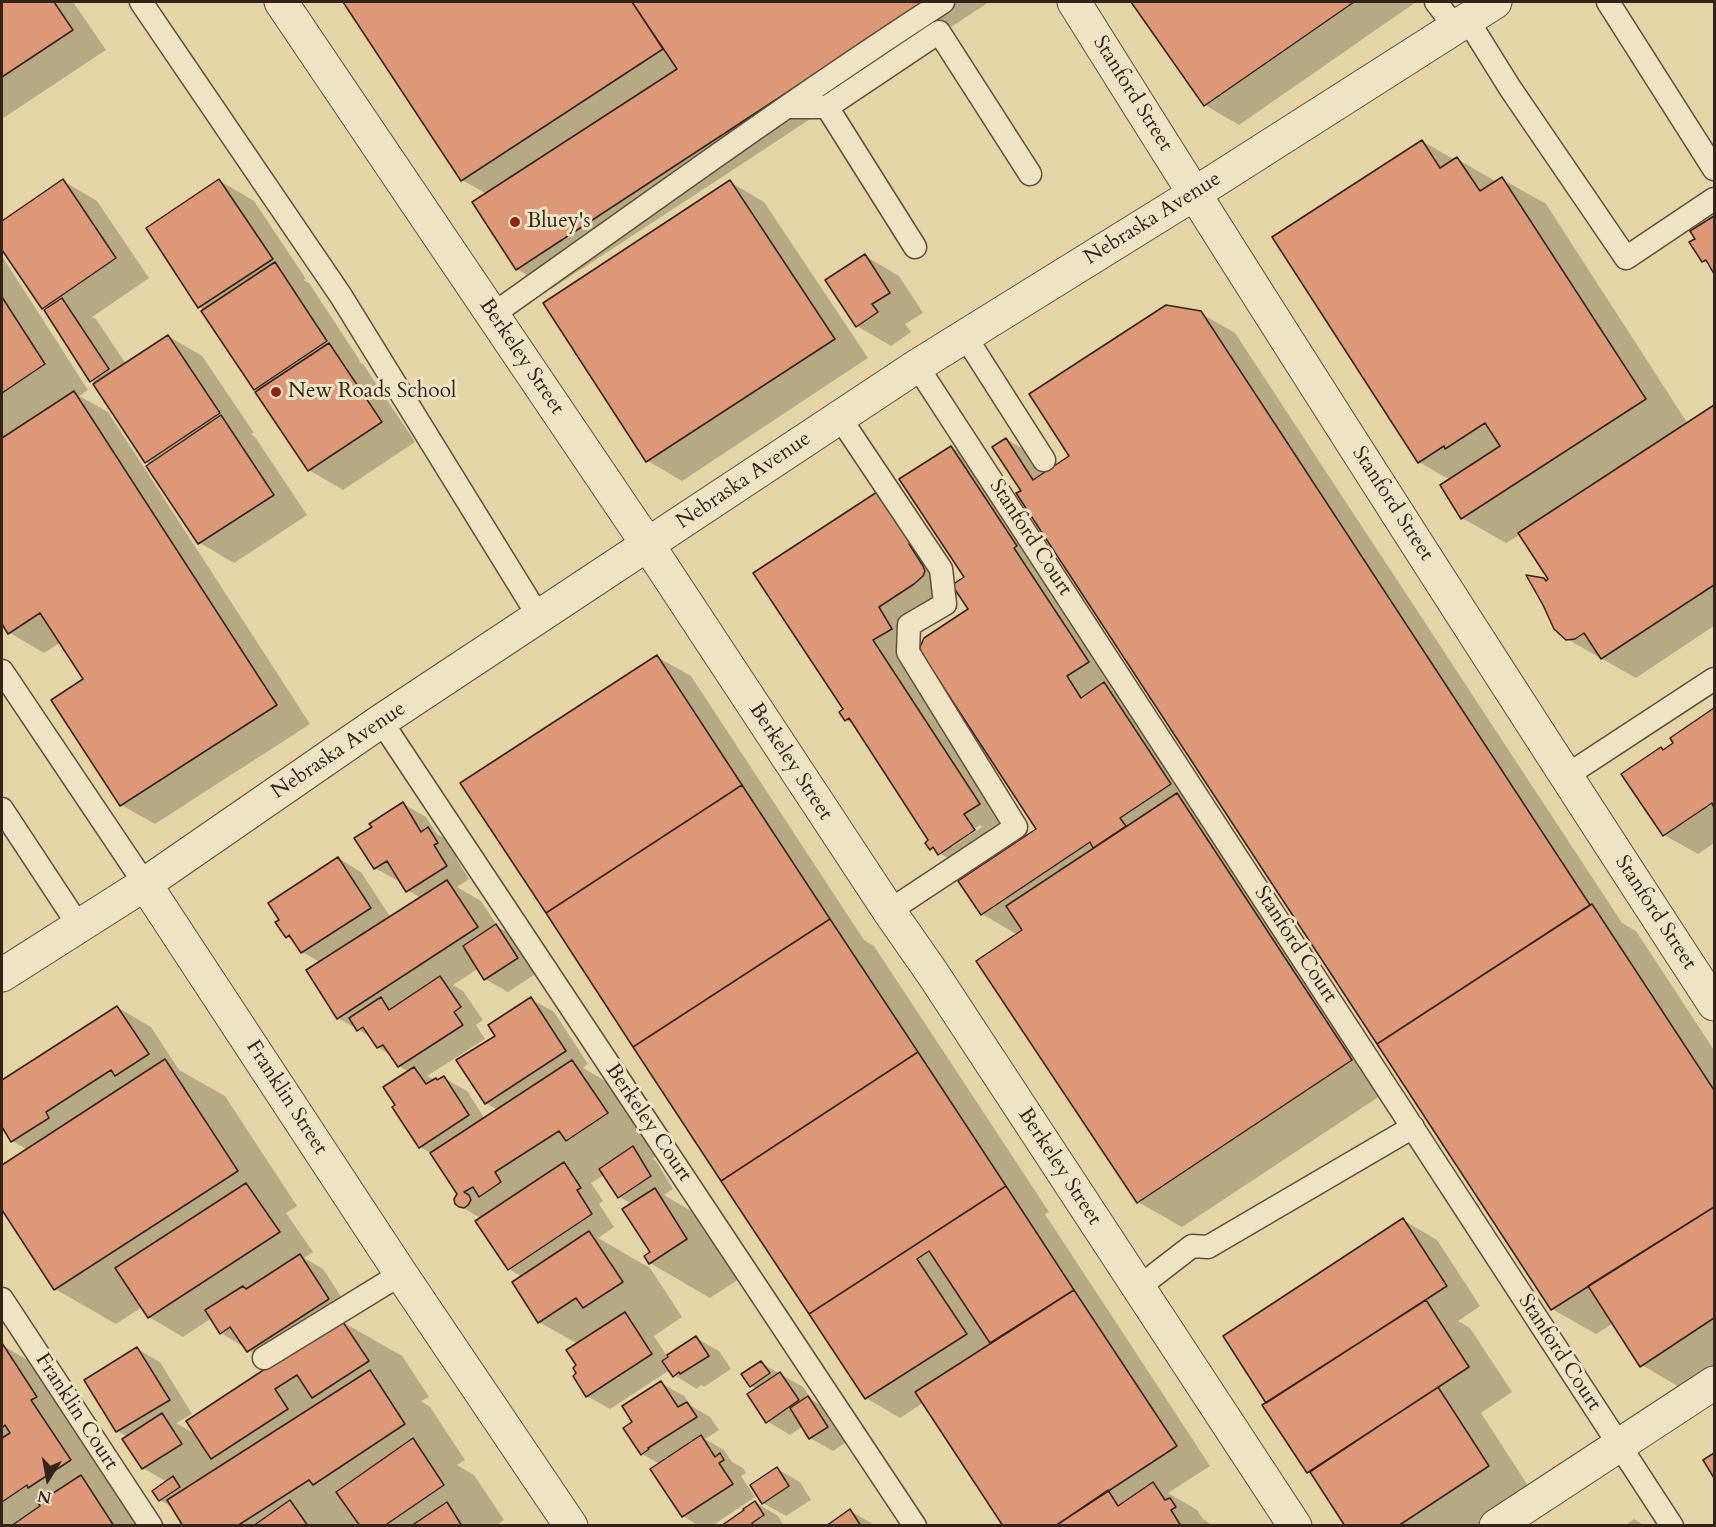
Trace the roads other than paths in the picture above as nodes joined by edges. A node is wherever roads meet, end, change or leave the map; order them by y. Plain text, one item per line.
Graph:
1 (141, 2) edge
2 (281, 2) edge
3 (943, 2) edge
4 (1074, 2) edge
5 (1495, 2) edge
6 (1608, 2) edge
7 (1453, 16) edge
8 (787, 107) junction
9 (826, 107) junction
10 (1714, 169) edge
11 (1029, 174) dead end
12 (1194, 194) junction
13 (1714, 199) edge
14 (915, 247) dead end
15 (492, 315) junction
16 (966, 336) junction
17 (917, 366) junction
18 (840, 418) junction
19 (1044, 460) dead end
20 (648, 545) junction
21 (539, 617) junction
22 (2, 671) edge
23 (1714, 679) edge
24 (381, 721) junction
25 (1566, 777) junction
26 (2, 809) edge
27 (145, 884) junction
28 (889, 911) junction
29 (79, 926) junction
30 (2, 975) edge
31 (1714, 1004) edge
32 (1413, 1127) junction
33 (401, 1274) junction
34 (1139, 1287) junction
35 (2, 1299) edge
36 (264, 1358) dead end
37 (1714, 1383) edge
38 (1619, 1445) junction
39 (151, 1526) edge
40 (571, 1526) edge
41 (915, 1526) edge
42 (1295, 1526) edge
43 (1496, 1526) edge
44 (1672, 1526) edge

1 - 21 lane
2 - 15 street, Berkeley Street
3 - 8 lane
4 - 12 street, Stanford Street
5 - 7 street, Nebraska Avenue
6 - 10 lane
7 - 12 street, Nebraska Avenue
7 - 13 lane
8 - 9 lane
8 - 15 lane
9 - 11 lane
9 - 14 lane
12 - 16 street, Nebraska Avenue
12 - 25 street, Stanford Street
15 - 20 street, Berkeley Street
16 - 17 street, Nebraska Avenue
16 - 19 lane
17 - 18 street, Nebraska Avenue
17 - 32 lane, Stanford Court
18 - 20 street, Nebraska Avenue
18 - 28 lane
20 - 21 street, Nebraska Avenue
20 - 28 street, Berkeley Street
21 - 24 street, Nebraska Avenue
22 - 27 lane, Franklin Street
23 - 25 lane
24 - 27 street, Nebraska Avenue
24 - 41 lane, Berkeley Court
25 - 31 street, Stanford Street
26 - 29 lane
27 - 29 street, Nebraska Avenue
27 - 33 street, Franklin Street
28 - 34 street, Berkeley Street
29 - 30 street, Nebraska Avenue
32 - 34 lane
32 - 38 lane, Stanford Court
33 - 36 lane
33 - 40 street, Franklin Street
34 - 42 street, Berkeley Street
35 - 39 lane, Franklin Court
37 - 38 street
38 - 43 street
38 - 44 lane, Stanford Court

